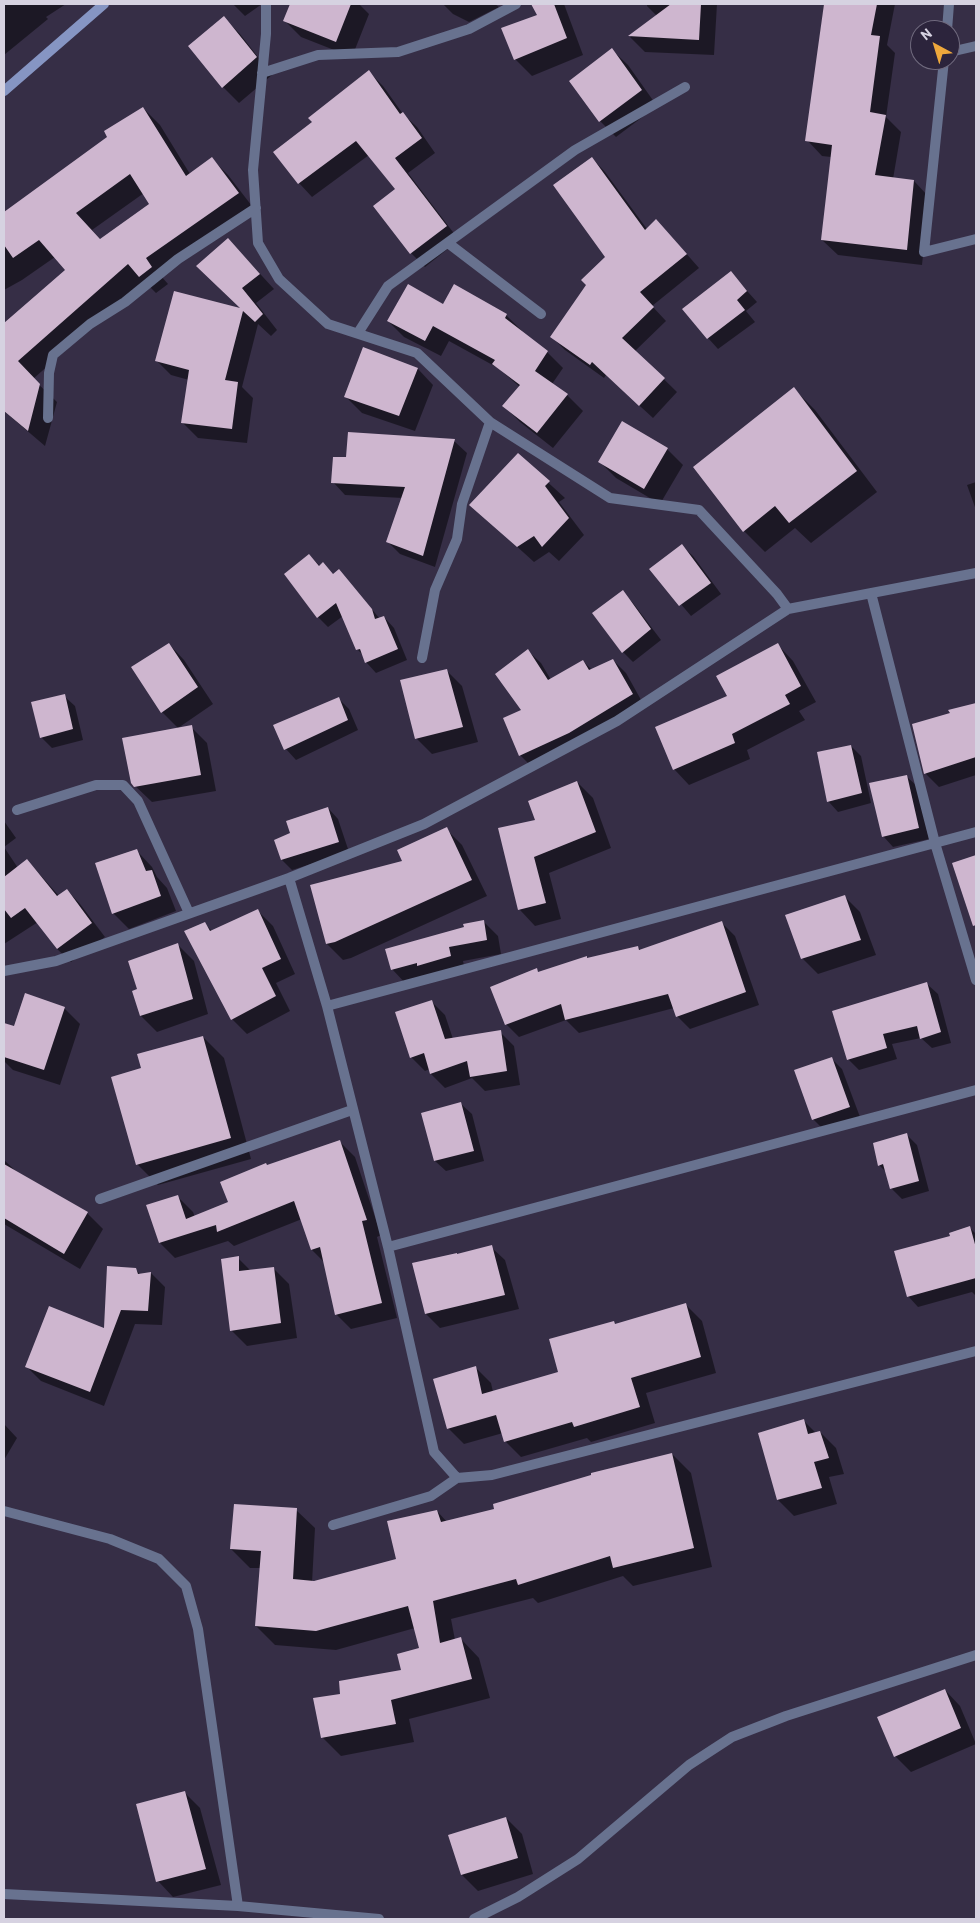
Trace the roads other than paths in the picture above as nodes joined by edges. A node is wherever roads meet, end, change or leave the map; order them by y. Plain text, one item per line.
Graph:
1 (104, 4) edge
2 (266, 4) edge
3 (516, 4) edge
4 (950, 4) edge
5 (948, 20) edge
6 (976, 46) edge
7 (960, 50) edge
8 (943, 70) edge
9 (262, 73) junction
10 (685, 87) dead end
11 (4, 91) edge
12 (256, 208) junction
13 (976, 239) edge
14 (448, 243) junction
15 (541, 314) dead end
16 (358, 333) junction
17 (48, 418) dead end
18 (490, 422) junction
19 (976, 574) edge
20 (871, 594) junction
21 (788, 609) junction
22 (422, 658) dead end
23 (17, 810) dead end
24 (976, 832) edge
25 (935, 843) junction
26 (289, 878) junction
27 (189, 913) junction
28 (4, 970) edge
29 (976, 980) edge
30 (327, 1006) junction
31 (976, 1090) edge
32 (352, 1110) junction
33 (100, 1199) dead end
34 (388, 1247) junction
35 (976, 1351) edge
36 (457, 1478) junction
37 (4, 1511) edge
38 (333, 1525) dead end
39 (976, 1655) edge
40 (4, 1894) edge
41 (238, 1906) junction
42 (380, 1919) edge
43 (474, 1919) edge

1 - 11 main road
2 - 9 street
3 - 9 street
4 - 5 street
6 - 7 street
8 - 13 street
9 - 12 street
10 - 14 street
12 - 16 street
12 - 17 street
14 - 15 street
14 - 16 street
16 - 18 street
18 - 21 street
18 - 22 street
19 - 20 street
20 - 21 street
20 - 25 street
21 - 26 street
23 - 27 street
24 - 25 street
25 - 29 street
25 - 30 street
26 - 27 street
26 - 30 street
27 - 28 street
30 - 32 street
31 - 34 street
32 - 33 street
32 - 34 street
34 - 36 street
35 - 36 street
36 - 38 street
37 - 41 street
39 - 43 street
40 - 41 street
41 - 42 street

